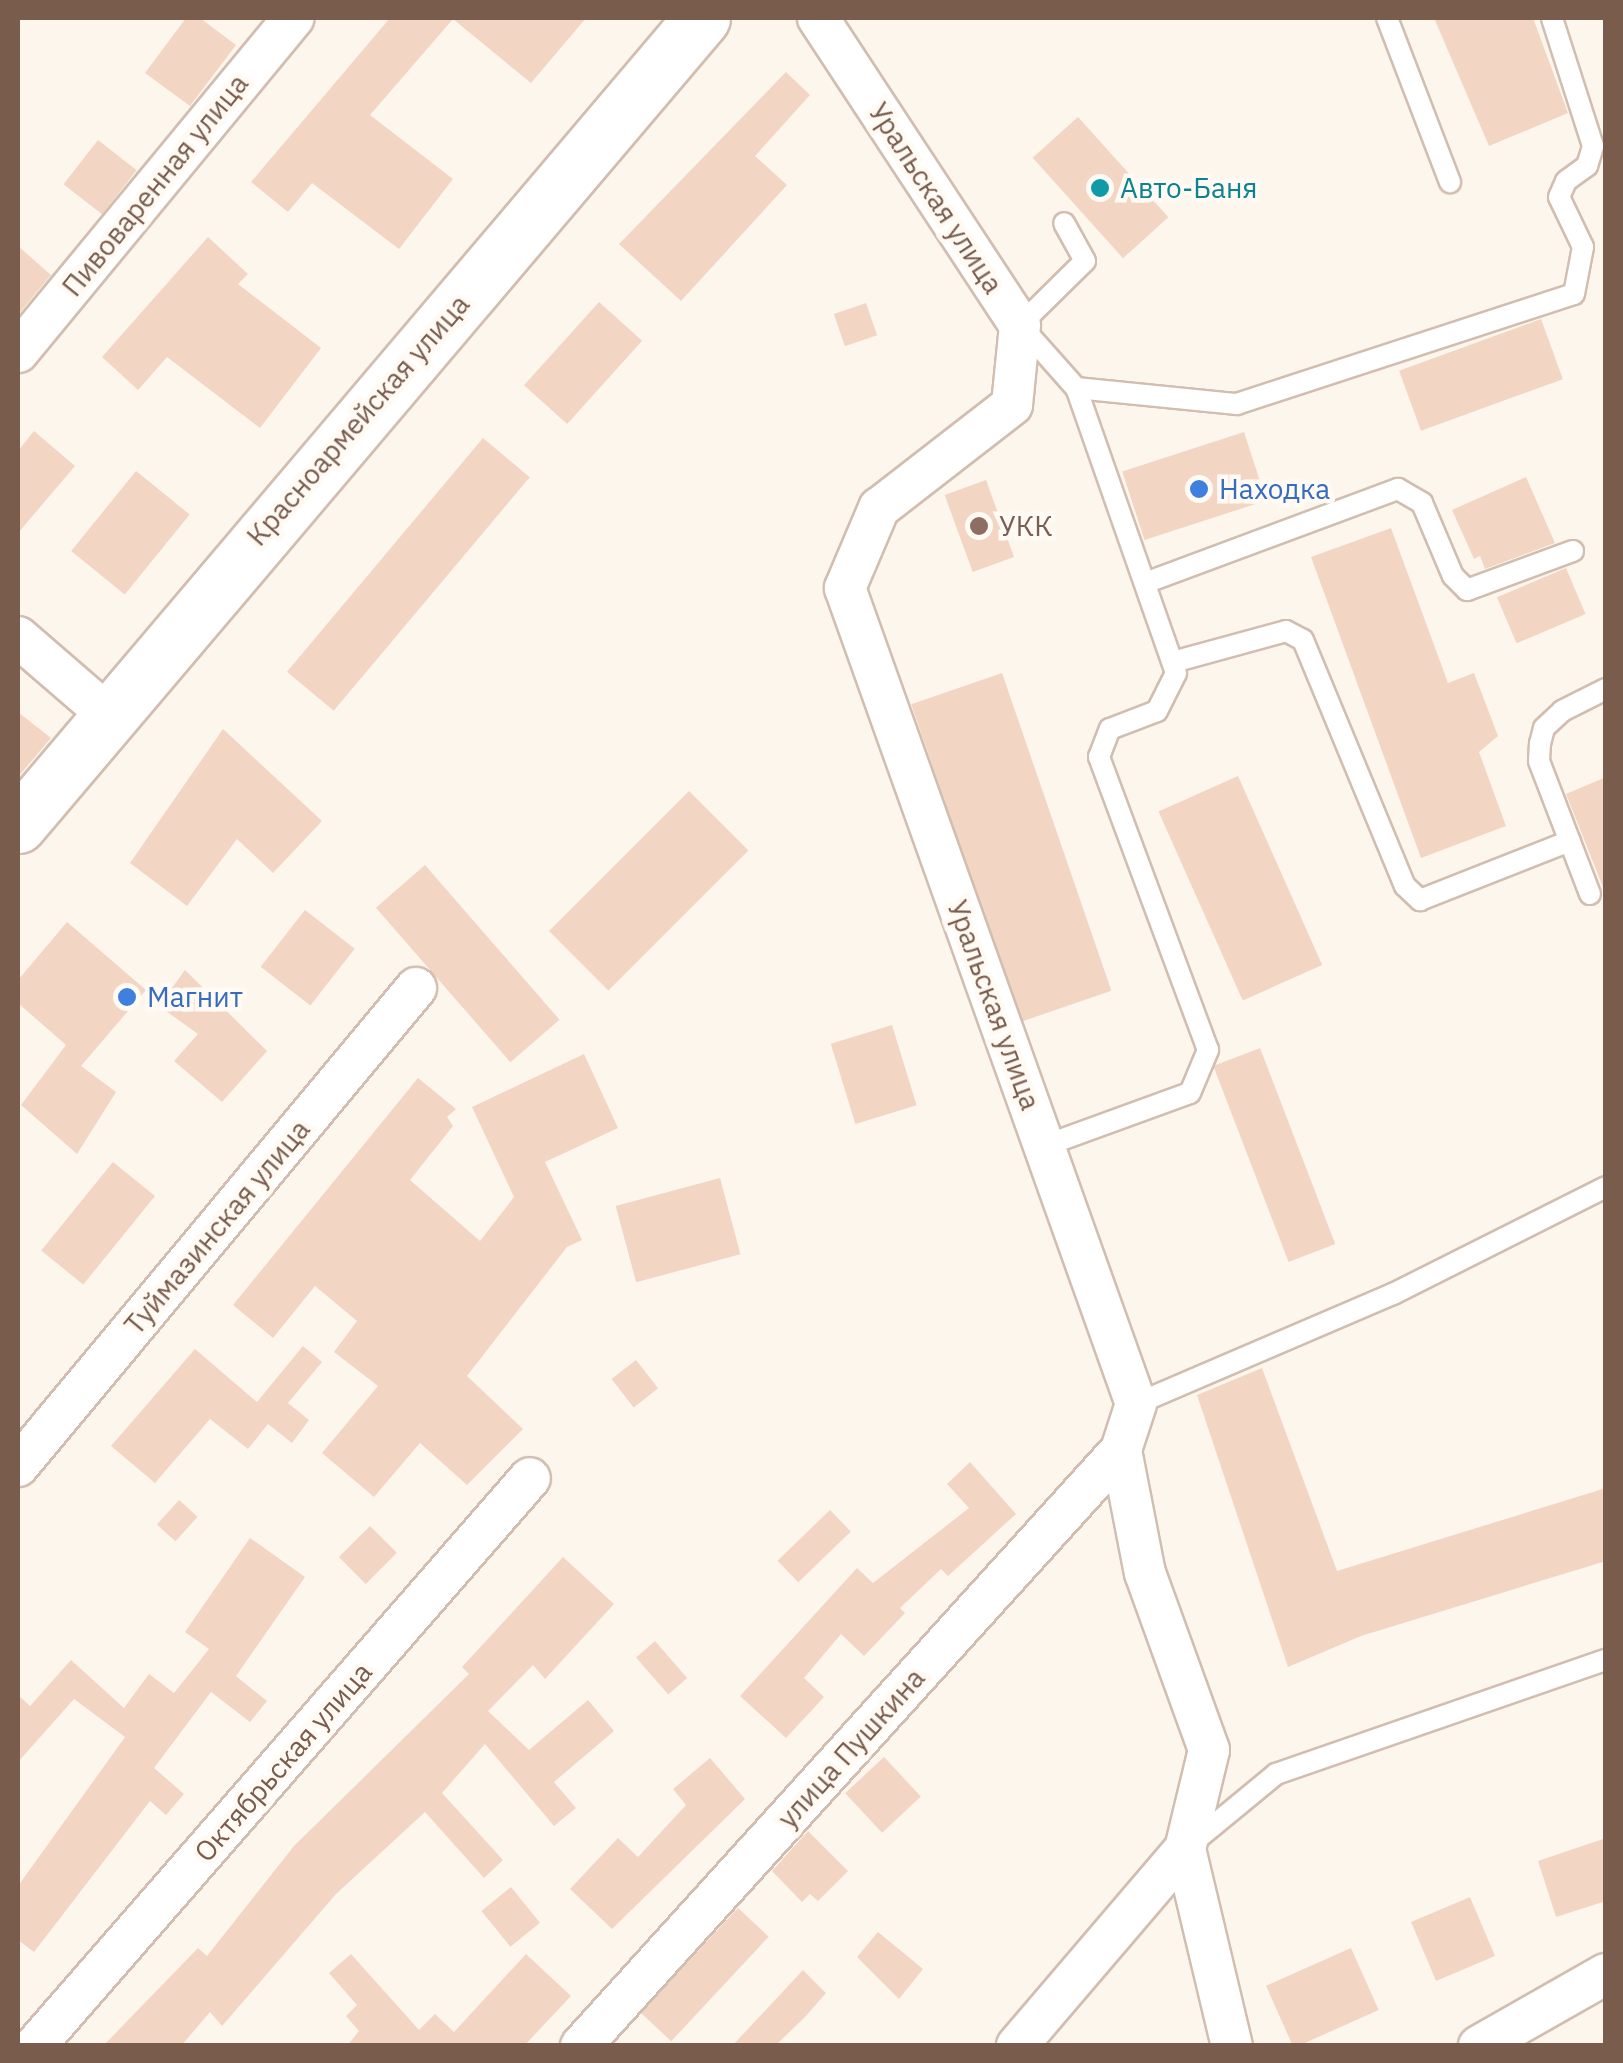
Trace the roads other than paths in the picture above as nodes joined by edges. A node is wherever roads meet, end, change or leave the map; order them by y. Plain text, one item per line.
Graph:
1 (293, 18) edge
2 (702, 18) edge
3 (818, 18) edge
4 (1388, 18) edge
5 (1552, 18) edge
6 (1450, 182) dead end
7 (1064, 223) dead end
8 (1020, 325) junction
9 (18, 352) edge
10 (1076, 388) junction
11 (1574, 551) dead end
12 (1145, 583) junction
13 (18, 637) edge
14 (1173, 662) junction
15 (1606, 689) edge
16 (106, 714) junction
17 (18, 824) edge
18 (1570, 842) junction
19 (1590, 894) dead end
20 (416, 988) dead end
21 (1044, 1146) junction
22 (1606, 1187) edge
23 (1136, 1404) junction
24 (1121, 1450) junction
25 (18, 1466) edge
26 (530, 1478) dead end
27 (1606, 1660) edge
28 (1185, 1849) junction
29 (1606, 1974) edge
30 (35, 2046) edge
31 (580, 2046) edge
32 (1017, 2046) edge
33 (1232, 2046) edge
34 (1479, 2046) edge

1 - 9 street, Пивоваренная улица
2 - 16 main road, Красноармейская улица
3 - 8 street, Уральская улица
4 - 6 lane
5 - 10 lane
7 - 8 lane
8 - 10 lane
8 - 21 street, Уральская улица
10 - 12 lane
11 - 12 lane
12 - 14 lane
13 - 16 street
14 - 18 lane
14 - 21 lane
15 - 18 lane
16 - 17 main road, Красноармейская улица
18 - 19 lane
20 - 25 street, Туймазинская улица
21 - 23 street, Уральская улица
22 - 23 lane
23 - 24 street
24 - 28 street
24 - 31 street, улица Пушкина
26 - 30 street, Октябрьская улица
27 - 28 lane
28 - 32 street
28 - 33 street
29 - 34 street

